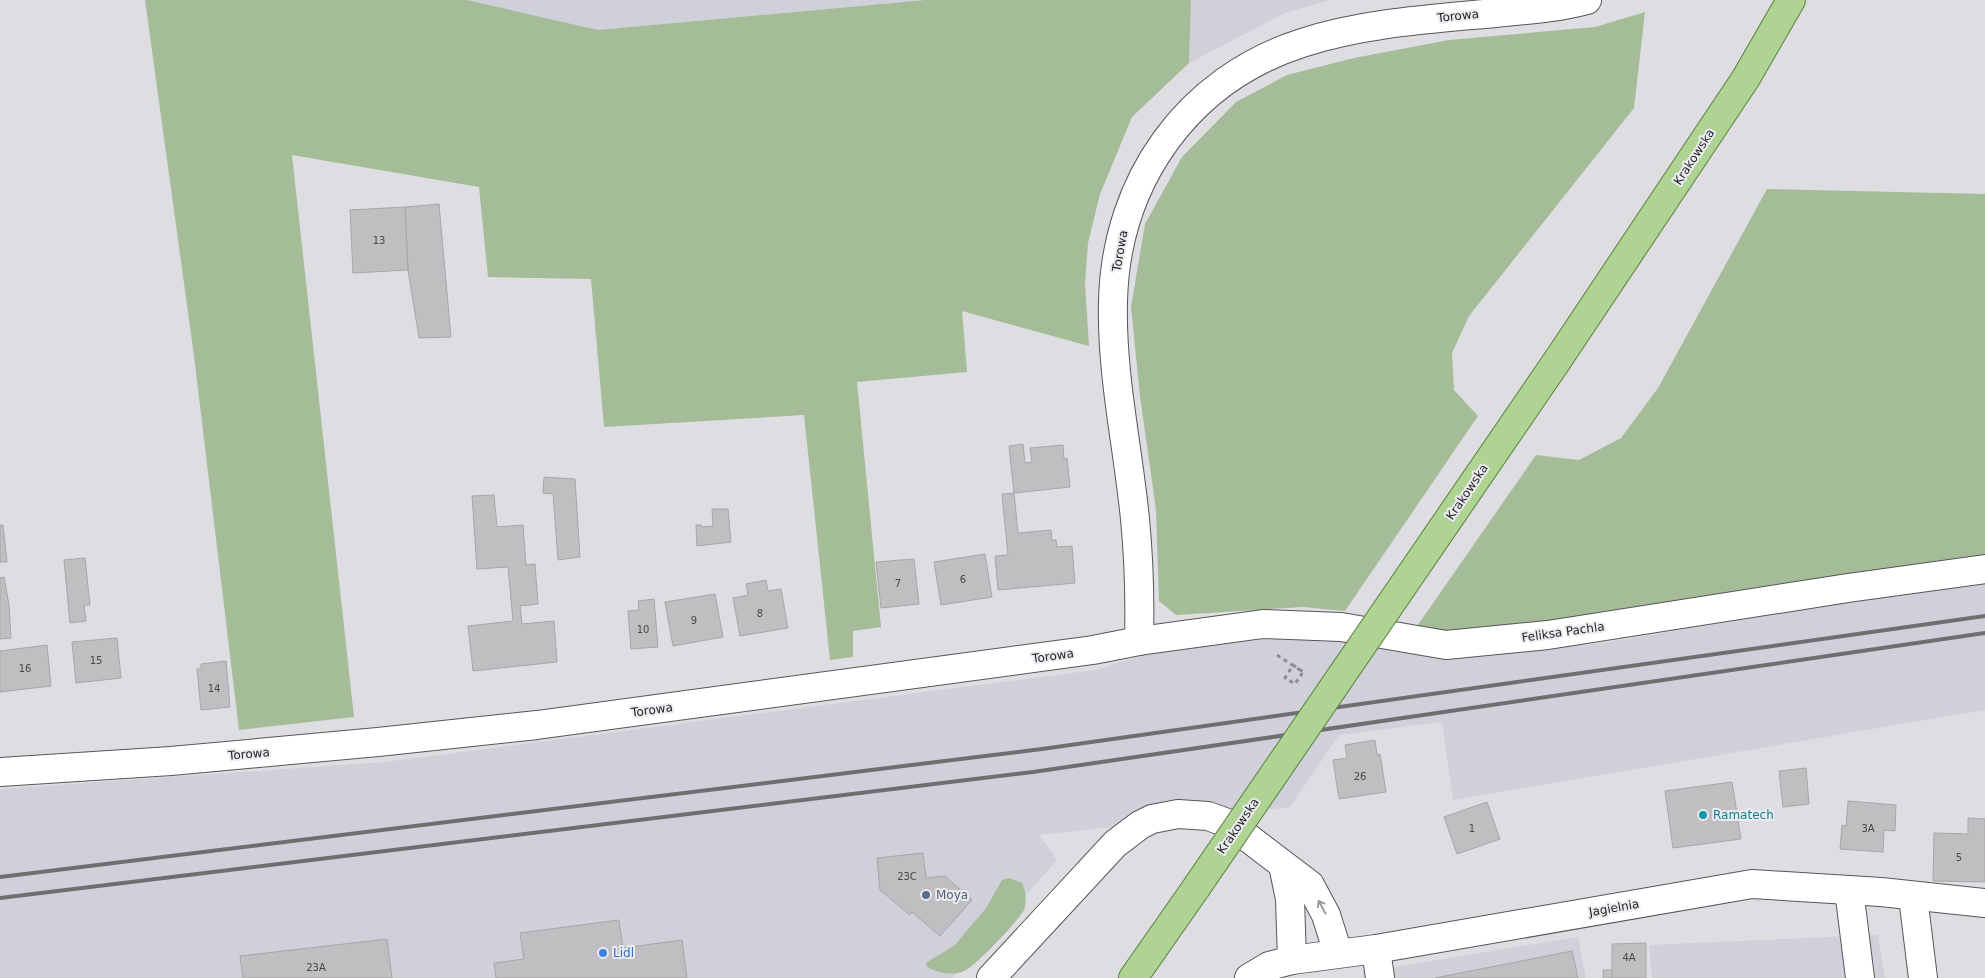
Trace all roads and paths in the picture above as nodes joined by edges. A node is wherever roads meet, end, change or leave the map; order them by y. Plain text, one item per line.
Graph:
1 (1587, 0) edge
2 (1791, 0) edge
3 (1449, 8) edge
4 (1985, 569) edge
5 (1139, 642) junction
6 (1292, 664) dead end
7 (1310, 677) dead end
8 (0, 772) edge
9 (1283, 865) junction
10 (1849, 890) junction
11 (1913, 897) junction
12 (1985, 903) edge
13 (1376, 949) junction
14 (1338, 953) junction
15 (1292, 960) junction
16 (991, 978) edge
17 (1133, 978) edge
18 (1248, 978) edge
19 (1380, 978) edge
20 (1860, 978) edge
21 (1923, 978) edge

1 - 3 street, Torowa
2 - 17 main road, Krakowska, bridge
3 - 5 street, Torowa
4 - 5 street, Feliksa Pachla
5 - 8 street, Torowa
6 - 7 path
14 -> 9 street
9 - 15 street
9 - 16 street
10 - 11 street, Jagielnia
10 - 13 street, Jagielnia
10 - 20 street
11 - 12 street, Jagielnia
11 - 21 street
13 - 14 street, Jagielnia
13 - 19 street
14 - 15 street, Jagielnia
15 - 18 street, Jagielnia

